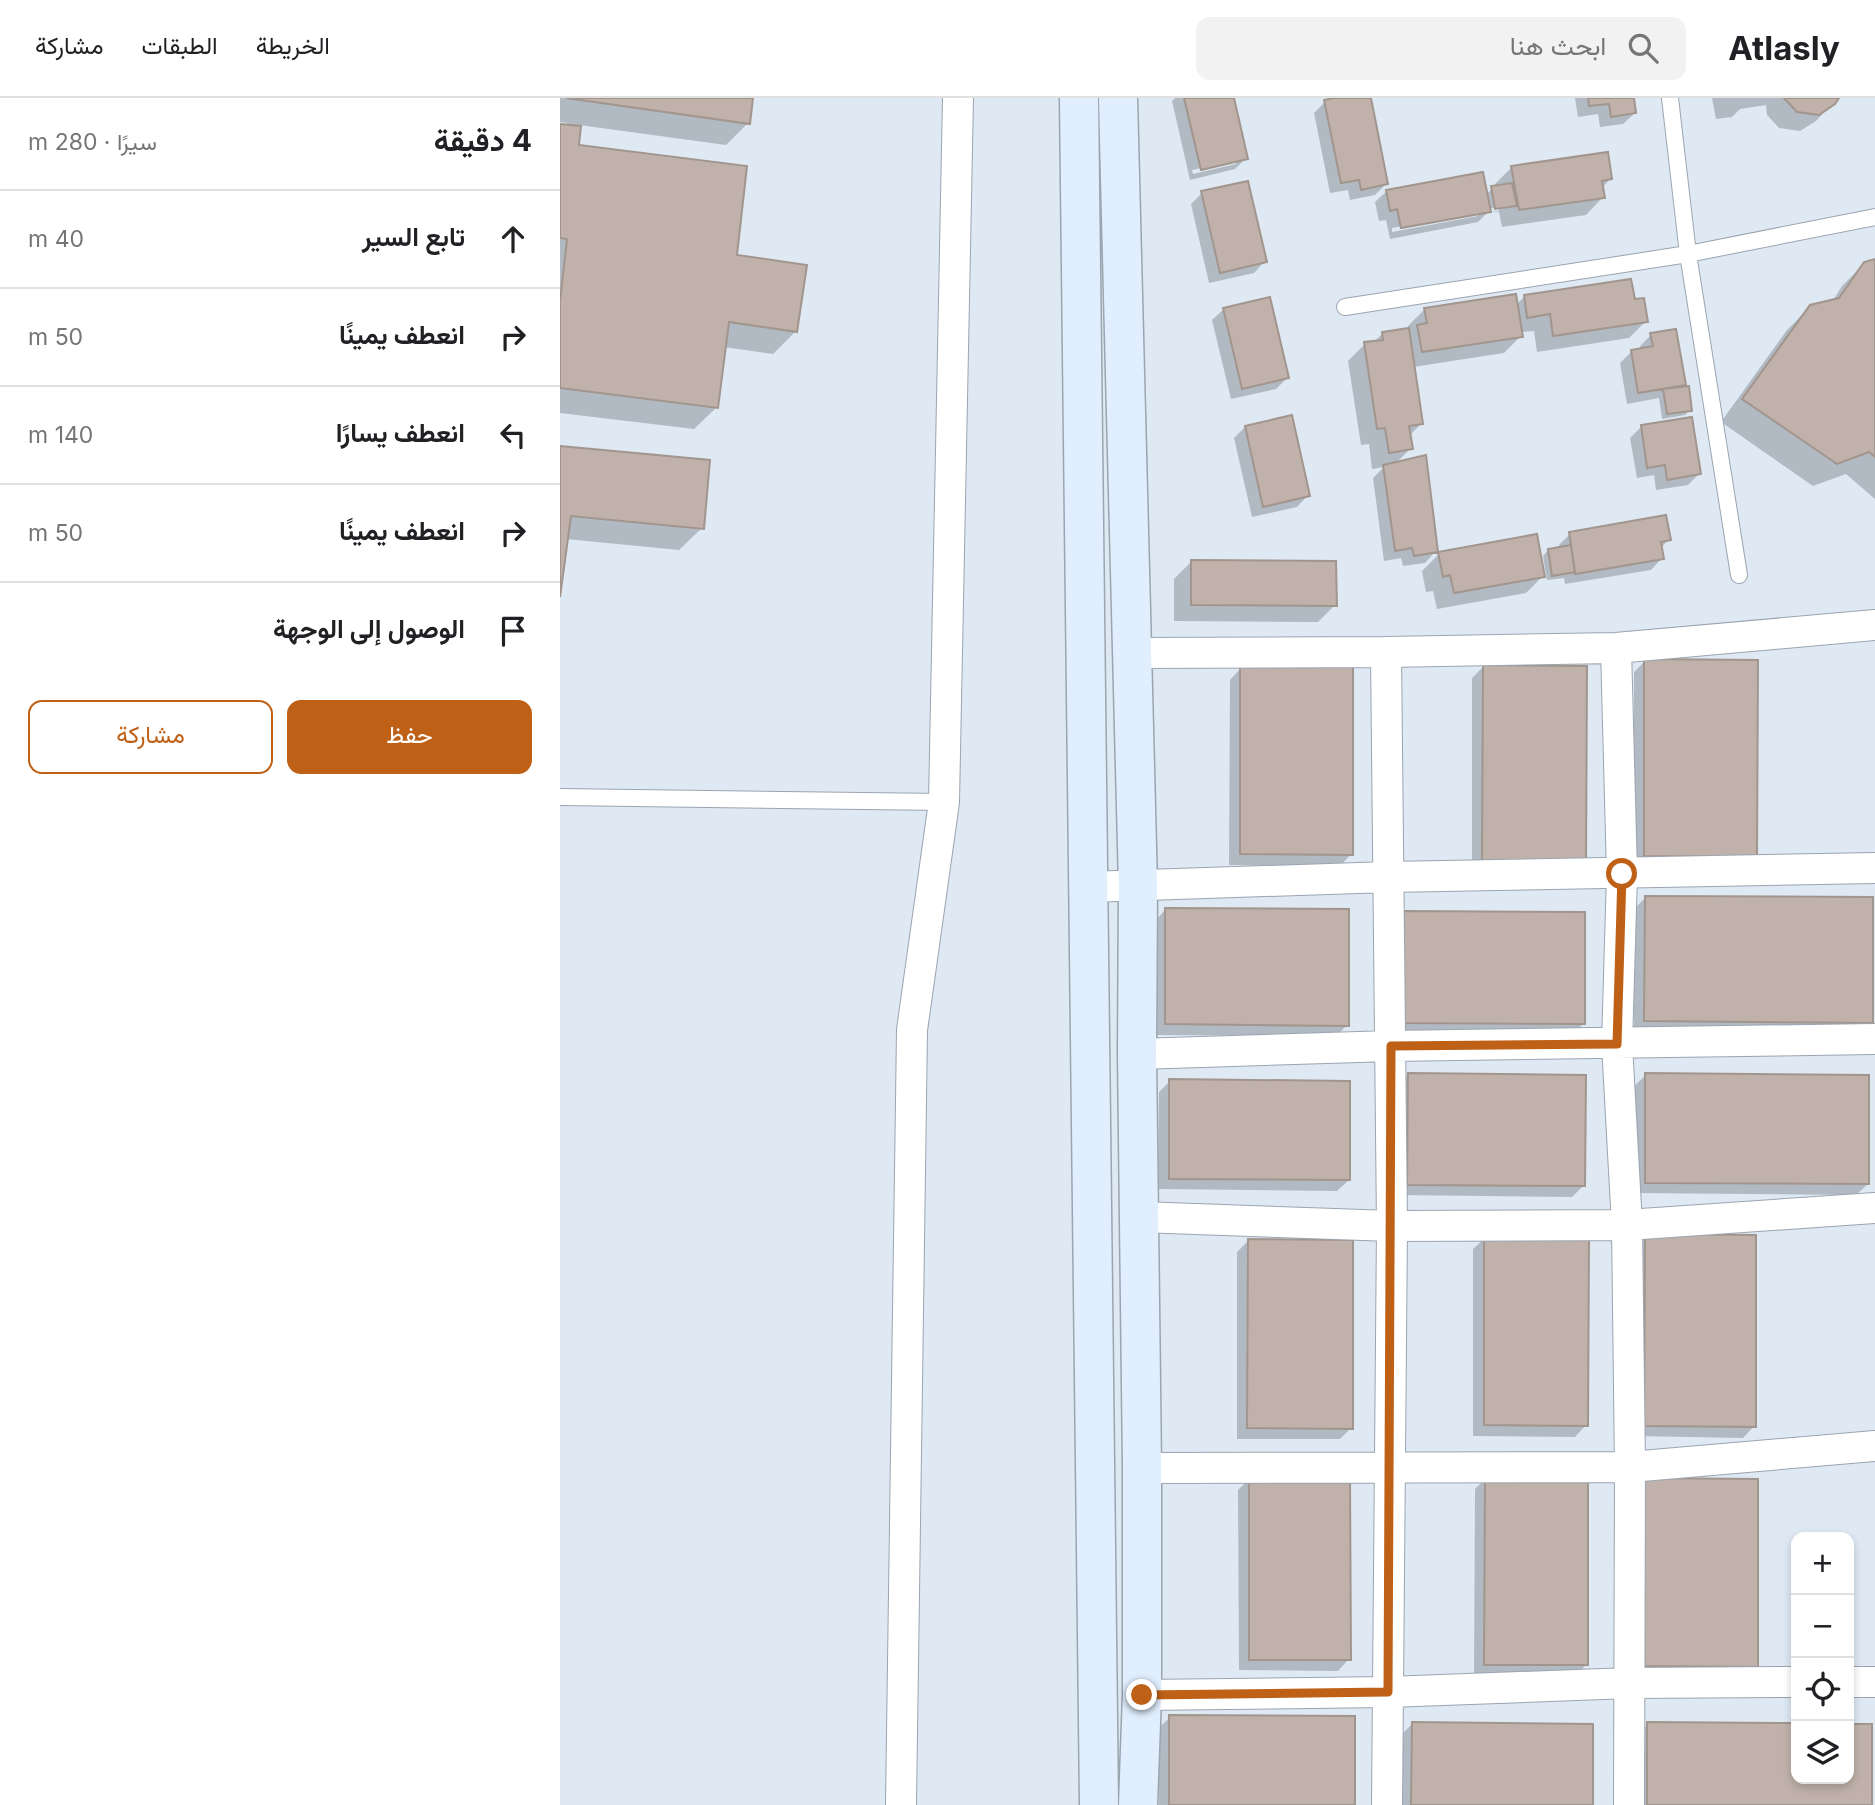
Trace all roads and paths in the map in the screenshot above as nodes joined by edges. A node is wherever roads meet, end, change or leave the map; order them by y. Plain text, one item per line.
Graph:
1 (958, 98) edge
2 (1079, 98) edge
3 (1118, 98) edge
4 (1670, 98) edge
5 (1875, 217) edge
6 (1688, 254) junction
7 (1345, 307) dead end
8 (1739, 575) dead end
9 (1875, 625) edge
10 (1616, 648) junction
11 (1386, 652) junction
12 (1134, 653) junction
13 (560, 797) edge
14 (944, 802) junction
15 (1875, 868) edge
16 (1622, 874) junction
17 (1388, 877) junction
18 (1138, 886) junction
19 (1087, 887) junction
20 (1875, 1039) edge
21 (1617, 1044) junction
22 (1391, 1046) junction
23 (1137, 1054) junction
24 (1875, 1208) edge
25 (1140, 1217) junction
26 (1627, 1224) junction
27 (1392, 1226) junction
28 (1875, 1446) edge
29 (1630, 1466) junction
30 (1391, 1467) junction
31 (1142, 1468) junction
32 (1791, 1682) edge
33 (1854, 1682) edge
34 (1875, 1682) edge
35 (1630, 1683) junction
36 (1388, 1692) junction
37 (1142, 1695) junction
38 (901, 1805) edge
39 (1098, 1805) edge
40 (1138, 1805) edge
41 (1387, 1805) edge
42 (1629, 1805) edge

1 - 14 street
2 - 19 main road
3 - 12 main road
4 - 6 lane
5 - 6 lane
6 - 7 lane
6 - 8 lane
9 - 10 street
10 - 11 street
10 - 16 street
11 - 12 street
11 - 17 street
12 - 18 main road
13 - 14 lane
14 - 38 street
15 - 16 street
16 - 17 street
16 - 21 street
17 - 18 street
17 - 22 street
18 - 19 street
18 - 23 main road
19 - 39 main road
20 - 21 street
21 - 22 street
21 - 26 street
22 - 23 street
22 - 27 street
23 - 25 main road
24 - 26 street
25 - 27 street
25 - 31 main road
26 - 27 street
26 - 29 street
27 - 30 street
28 - 29 street
29 - 30 street
29 - 35 street
30 - 31 street
30 - 36 street
31 - 37 main road
32 - 35 street
33 - 34 street
35 - 36 street
35 - 42 street
36 - 37 street
36 - 41 street
37 - 40 main road

